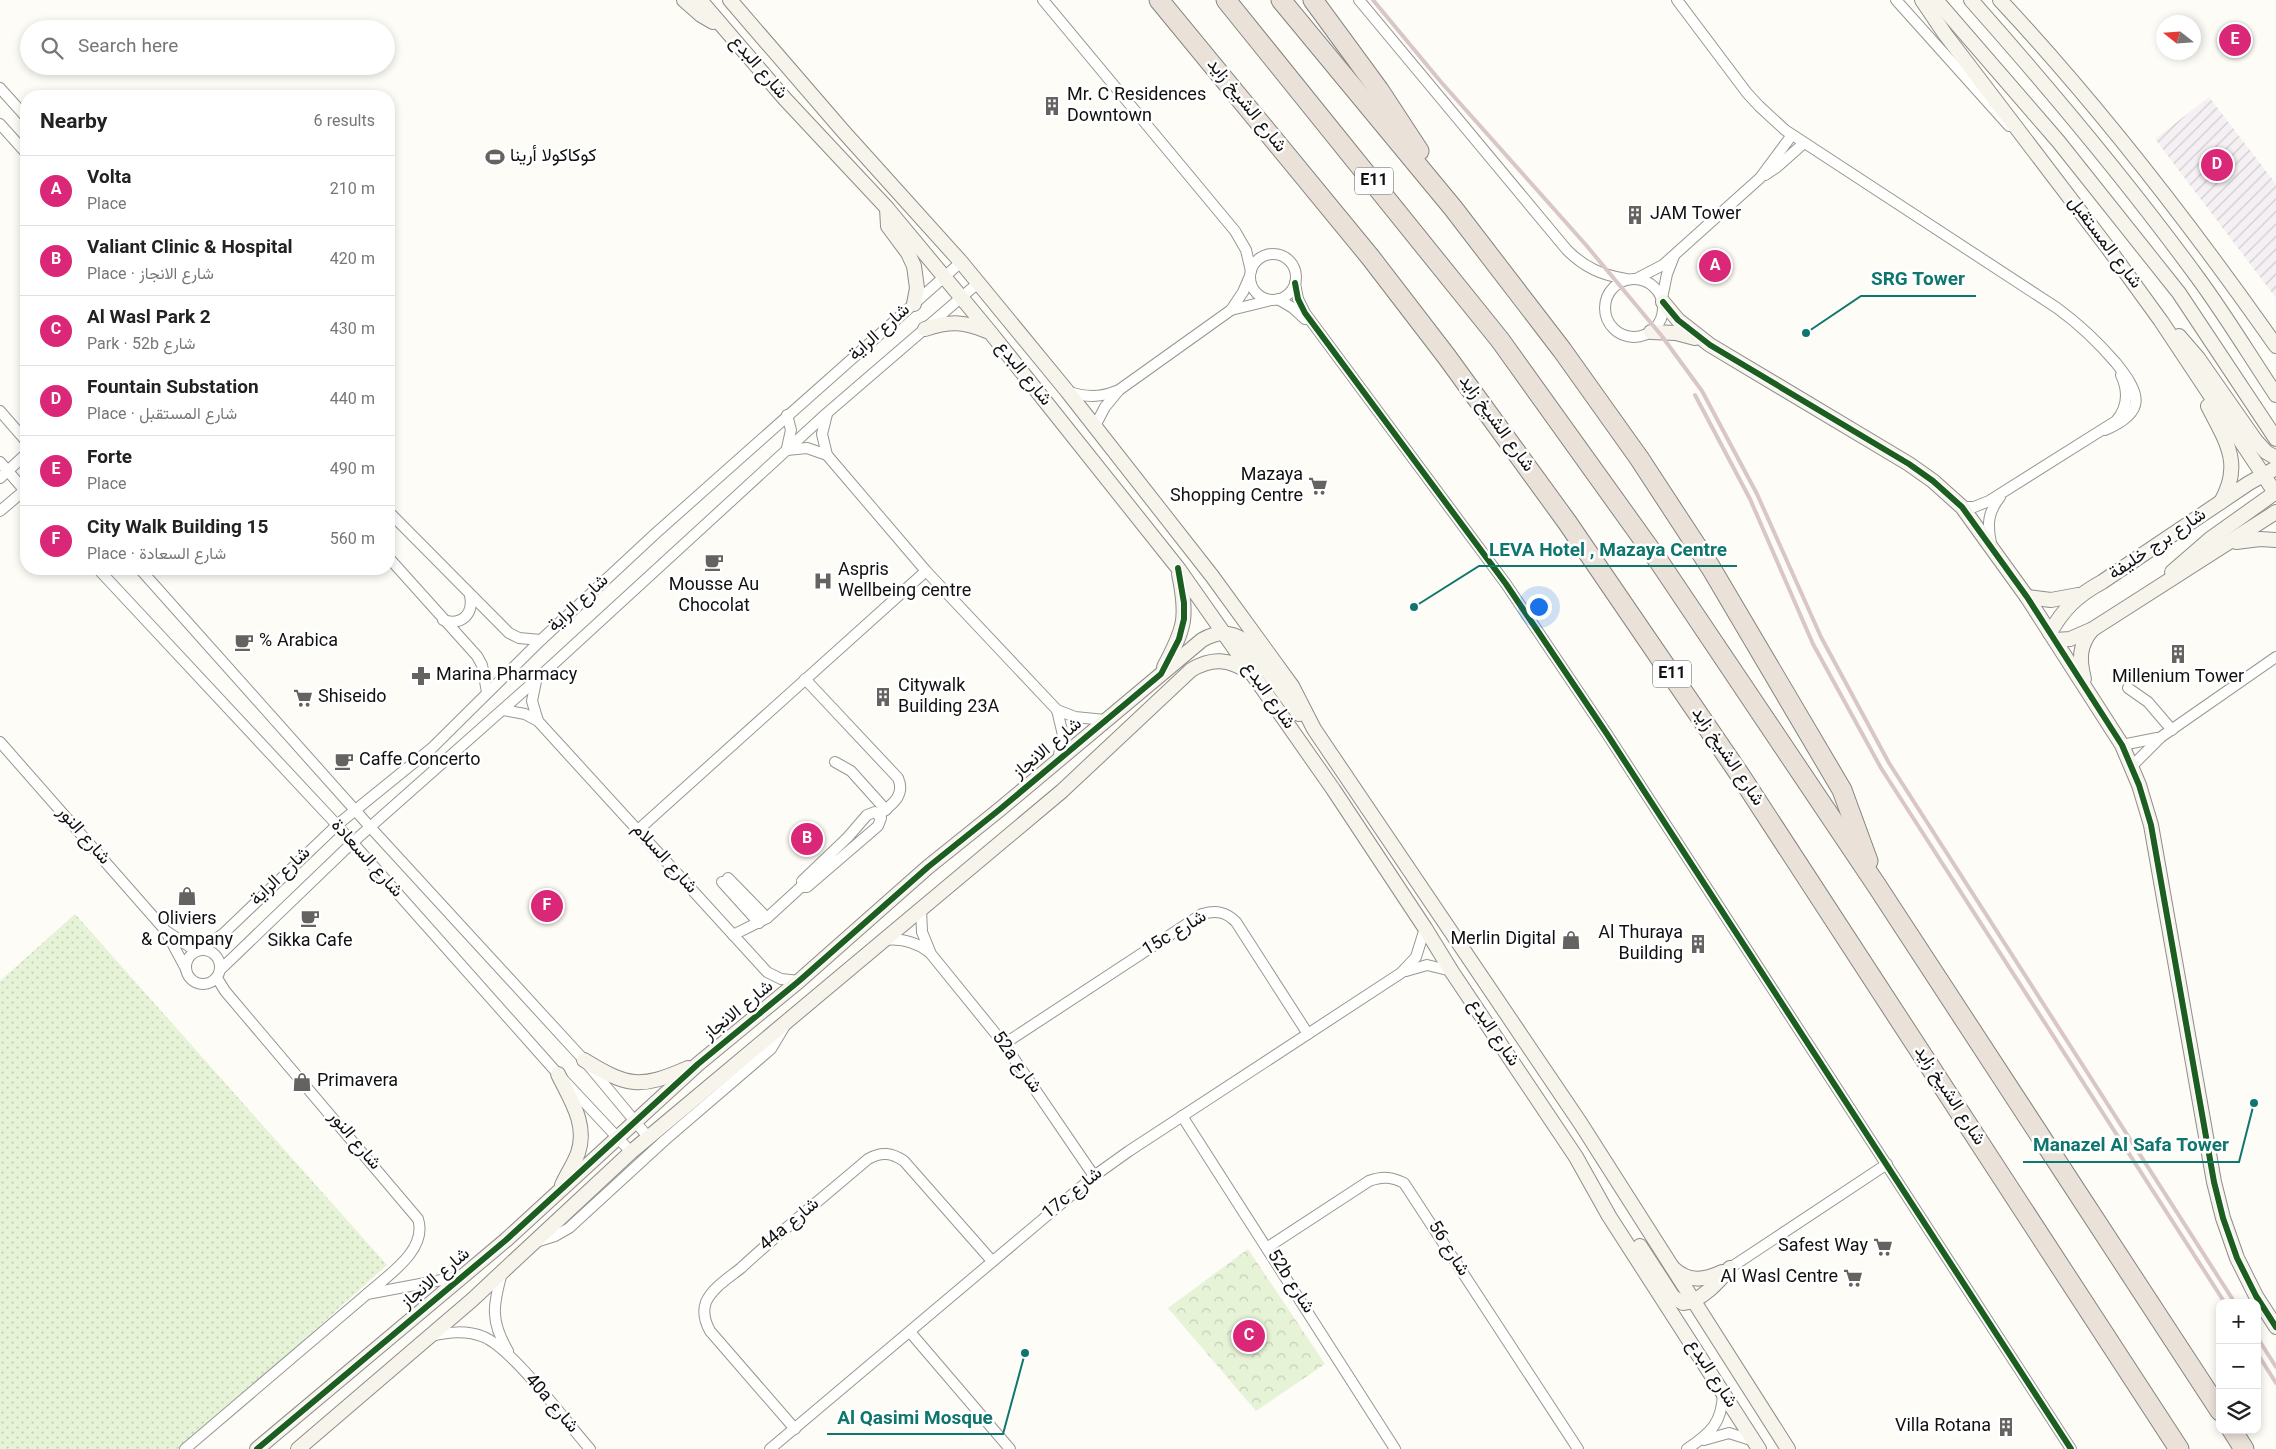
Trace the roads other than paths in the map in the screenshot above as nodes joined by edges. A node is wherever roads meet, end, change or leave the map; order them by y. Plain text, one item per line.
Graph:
1 (684, 0) edge
2 (700, 0) edge
3 (730, 0) edge
4 (1042, 0) edge
5 (1159, 0) edge
6 (1226, 0) edge
7 (1282, 0) edge
8 (1313, 0) edge
9 (1359, 0) edge
10 (1677, 0) edge
11 (1896, 0) edge
12 (1922, 0) edge
13 (1936, 0) edge
14 (1970, 0) edge
15 (2000, 0) edge
16 (722, 27) junction
17 (0, 88) edge
18 (20, 110) edge
19 (0, 124) edge
20 (1792, 135) junction
21 (1804, 143) junction
22 (20, 146) edge
23 (2035, 152) junction
24 (1760, 178) junction
25 (887, 208) junction
26 (1453, 208) junction
27 (1676, 252) junction
28 (961, 262) junction
29 (1250, 274) junction
30 (944, 277) junction
31 (1638, 278) junction
32 (1626, 279) junction
33 (978, 283) junction
34 (1295, 283) junction
35 (961, 298) junction
36 (1274, 300) junction
37 (1663, 300) junction
38 (914, 304) junction
39 (1231, 310) junction
40 (2161, 322) junction
41 (925, 329) junction
42 (1319, 330) junction
43 (990, 332) junction
44 (1651, 332) junction
45 (1710, 345) junction
46 (2276, 346) edge
47 (2198, 377) junction
48 (1119, 390) junction
49 (1067, 391) junction
50 (2276, 395) edge
51 (0, 410) edge
52 (827, 412) junction
53 (787, 416) junction
54 (1095, 426) junction
55 (20, 434) edge
56 (2276, 439) edge
57 (785, 451) junction
58 (827, 456) junction
59 (2276, 458) edge
60 (20, 459) edge
61 (0, 462) edge
62 (2276, 468) edge
63 (4, 474) edge
64 (2270, 474) edge
65 (20, 486) edge
66 (2004, 492) junction
67 (2276, 493) edge
68 (20, 495) edge
69 (2220, 503) junction
70 (1962, 507) junction
71 (0, 511) edge
72 (2276, 512) edge
73 (395, 518) edge
74 (2276, 540) edge
75 (1991, 547) junction
76 (2220, 550) junction
77 (395, 565) edge
78 (1178, 568) junction
79 (926, 571) junction
80 (104, 575) edge
81 (145, 575) edge
82 (2150, 593) junction
83 (2081, 594) junction
84 (470, 595) junction
85 (2027, 597) junction
86 (443, 620) junction
87 (2093, 629) junction
88 (1222, 632) junction
89 (2053, 636) junction
90 (541, 640) junction
91 (2276, 657) edge
92 (2276, 664) edge
93 (2261, 669) junction
94 (1161, 674) junction
95 (1254, 675) junction
96 (805, 679) junction
97 (536, 680) junction
98 (2086, 687) junction
99 (2128, 688) dead end
100 (487, 692) junction
101 (503, 710) junction
102 (1056, 710) junction
103 (1106, 720) junction
104 (538, 721) junction
105 (1314, 729) junction
106 (2172, 730) junction
107 (2160, 737) junction
108 (0, 742) edge
109 (2122, 745) junction
110 (1058, 760) junction
111 (835, 762) dead end
112 (2132, 766) junction
113 (356, 810) junction
114 (882, 813) junction
115 (337, 825) junction
116 (371, 828) junction
117 (638, 830) junction
118 (352, 843) junction
119 (725, 880) dead end
120 (1877, 886) junction
121 (921, 909) junction
122 (763, 921) junction
123 (1426, 928) junction
124 (165, 930) junction
125 (733, 935) junction
126 (883, 940) junction
127 (199, 951) junction
128 (931, 954) junction
129 (186, 969) junction
130 (1452, 972) junction
131 (1401, 973) junction
132 (216, 977) junction
133 (799, 981) junction
134 (789, 1019) junction
135 (1308, 1034) junction
136 (1004, 1044) junction
137 (584, 1060) junction
138 (698, 1064) junction
139 (558, 1074) junction
140 (1182, 1116) junction
141 (635, 1122) junction
142 (648, 1137) junction
143 (618, 1139) junction
144 (631, 1152) junction
145 (1887, 1164) junction
146 (1094, 1176) junction
147 (558, 1192) junction
148 (1610, 1216) junction
149 (532, 1242) junction
150 (1268, 1247) junction
151 (992, 1261) junction
152 (1672, 1267) junction
153 (1730, 1268) junction
154 (502, 1273) junction
155 (464, 1276) junction
156 (367, 1294) junction
157 (1693, 1302) junction
158 (2276, 1326) edge
159 (910, 1332) junction
160 (430, 1336) junction
161 (512, 1358) junction
162 (1723, 1393) junction
163 (2216, 1405) edge
164 (794, 1429) junction
165 (1757, 1446) edge
166 (1690, 1447) edge
167 (185, 1449) edge
168 (257, 1449) edge
169 (298, 1449) edge
170 (590, 1449) edge
171 (770, 1449) edge
172 (1010, 1449) edge
173 (1395, 1449) edge
174 (1578, 1449) edge
175 (1788, 1449) edge
176 (2071, 1449) edge
177 (2179, 1449) edge

1 - 16 street
2 - 16 street, شارع البدع
3 - 28 street, شارع البدع
4 - 29 street
5 - 177 highway, شارع الشيخ زايد / E11
6 - 120 highway, E11
7 - 26 highway
8 - 26 highway
9 - 32 street
10 - 20 street
11 - 23 street
12 - 23 street, شارع المستقبل
13 - 56 street, شارع المستقبل
14 - 50 street
15 - 46 street
16 - 25 street, شارع البدع
17 - 18 street
19 - 22 street
20 - 21 street
20 - 24 street
21 - 24 street
21 - 66 street
23 - 40 street, شارع المستقبل
24 - 27 street
25 - 30 street, شارع البدع
25 - 38 street
26 - 120 highway
27 - 31 street
27 - 37 street
28 - 30 street, شارع الراية
28 - 33 street, شارع البدع
29 - 34 street
29 - 36 street
29 - 39 street
30 - 35 street, شارع البدع
30 - 38 street, شارع الراية
31 - 32 street
31 - 37 street
32 - 44 street
33 - 35 street, شارع الراية
33 - 49 street, شارع البدع
34 - 36 street
34 - 42 street
35 - 41 street, شارع الراية
35 - 43 street, شارع البدع
36 - 39 street
36 - 42 street
37 - 44 street
37 - 45 street
38 - 53 street, شارع الراية
39 - 48 street
40 - 47 street, شارع المستقبل
40 - 59 street
41 - 43 street
41 - 52 street, شارع الراية
42 - 145 street
43 - 78 street, شارع البدع
44 - 45 street
45 - 70 street
47 - 64 street, شارع المستقبل
47 - 69 street
48 - 49 street
48 - 54 street
49 - 54 street, شارع البدع
51 - 55 street
52 - 57 street, شارع الراية
52 - 58 street
53 - 57 street
53 - 90 street, شارع الراية
54 - 105 street, شارع البدع
57 - 58 street
57 - 97 street, شارع الراية
58 - 79 street
60 - 63 street
61 - 63 street
62 - 64 street, شارع برج خليفة
63 - 65 street
64 - 67 street, شارع المستقبل
64 - 69 street, شارع برج خليفة
66 - 70 street
66 - 75 street
67 - 82 street
68 - 71 street
69 - 83 street, شارع برج خليفة
70 - 75 street
72 - 76 street, شارع برج خليفة
73 - 84 street
74 - 76 street
75 - 85 street
76 - 82 street, شارع برج خليفة
77 - 86 street
78 - 88 street, شارع البدع
78 - 94 street, شارع الانجاز
79 - 96 street
79 - 102 street
80 - 115 street, شارع السعادة
81 - 113 street, شارع السعادة
82 - 87 street, شارع برج خليفة
83 - 85 street
83 - 89 street, شارع برج خليفة
84 - 86 street
84 - 90 street
85 - 89 street
86 - 100 street
87 - 89 street, شارع برج خليفة
87 - 98 street
88 - 94 street
88 - 95 street, شارع البدع
88 - 105 street
89 - 98 street
90 - 100 street, شارع الراية
91 - 93 street
92 - 93 street
93 - 106 street
94 - 103 street, شارع الانجاز
95 - 121 street, شارع الانجاز
95 - 123 street, شارع البدع
96 - 114 street
96 - 117 street
97 - 101 street, شارع الراية
97 - 104 street
98 - 109 street
99 - 106 street
100 - 113 street, شارع الراية
101 - 104 street, شارع السلام
101 - 116 street, شارع الراية
102 - 103 street
102 - 110 street
103 - 110 street, شارع الانجاز
104 - 117 street, شارع السلام
105 - 152 street, شارع البدع
106 - 107 street
107 - 109 street
107 - 112 street
108 - 124 street, شارع النور
109 - 112 street
110 - 133 street, شارع الانجاز
111 - 114 street
112 - 158 street
113 - 115 street, شارع الراية
113 - 116 street, شارع السعادة
114 - 122 street
115 - 118 street, شارع السعادة
115 - 127 street, شارع الراية
116 - 118 street, شارع الراية
116 - 137 street, شارع السعادة
117 - 125 street, شارع السلام
118 - 132 street, شارع الراية
118 - 139 street, شارع السعادة
119 - 122 street
120 - 163 highway, E11
121 - 126 street, شارع الانجاز
121 - 128 street, 52a شارع
122 - 125 street
123 - 130 street, شارع البدع
123 - 131 street, 17c شارع
124 - 127 street
124 - 129 street
125 - 133 street, شارع السلام
126 - 128 street, 52a شارع
126 - 134 street, شارع الانجاز
127 - 129 street
127 - 132 street
128 - 136 street, 52a شارع
129 - 132 street
130 - 131 street, 17c شارع
130 - 148 street, شارع البدع
131 - 135 street, 17c شارع
132 - 156 street, شارع النور
133 - 138 street, شارع الانجاز
134 - 142 street, شارع الانجاز
134 - 149 street, شارع الانجاز
135 - 136 street, 15c شارع
135 - 140 street, 17c شارع
136 - 146 street, 52a شارع
137 - 138 street
137 - 141 street, شارع السعادة
138 - 141 street, شارع الانجاز
139 - 143 street, شارع السعادة
139 - 147 street
140 - 146 street, 17c شارع
140 - 150 street, 52b شارع
141 - 142 street, شارع السعادة
141 - 143 street, شارع الانجاز
142 - 144 street, شارع الانجاز
143 - 144 street, شارع السعادة
143 - 147 street, شارع الانجاز
144 - 149 street, شارع الانجاز
145 - 153 street
145 - 176 street
146 - 151 street, 17c شارع
147 - 155 street, شارع الانجاز
148 - 157 street
148 - 162 street, شارع البدع
149 - 154 street, شارع الانجاز
150 - 173 street, 52b شارع
150 - 174 street, شارع 56
151 - 159 street, 17c شارع
151 - 164 street, 44a شارع
152 - 153 street
152 - 157 street, شارع البدع
153 - 157 street
154 - 160 street, شارع الانجاز
154 - 161 street, 40a شارع
155 - 156 street
155 - 168 street, شارع الانجاز
156 - 167 street, شارع النور
157 - 175 street, شارع البدع
159 - 164 street, 17c شارع
159 - 172 street
160 - 161 street, 40a شارع
160 - 169 street, شارع الانجاز
161 - 170 street, 40a شارع
162 - 165 street, شارع البدع
162 - 166 street
164 - 171 street, 17c شارع
165 - 166 street

